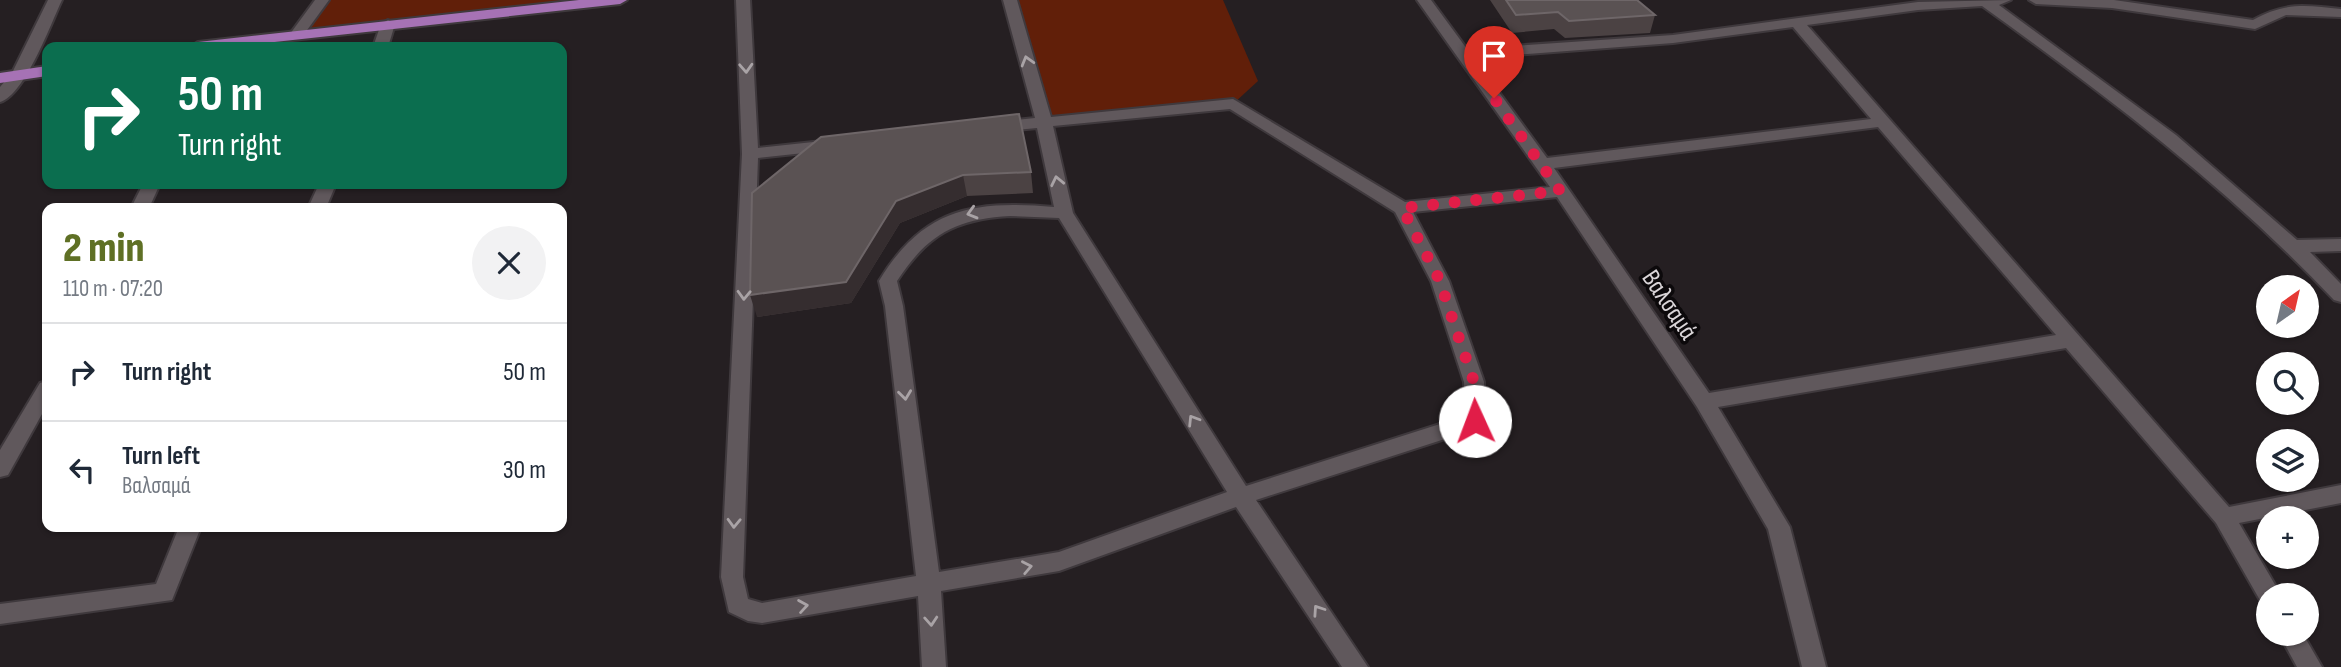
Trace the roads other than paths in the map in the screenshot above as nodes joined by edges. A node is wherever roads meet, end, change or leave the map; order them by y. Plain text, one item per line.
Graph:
1 (55, 0) edge
2 (322, 0) edge
3 (620, 0) edge
4 (743, 0) edge
5 (1010, 0) edge
6 (1424, 0) edge
7 (2004, 0) edge
8 (2036, 0) edge
9 (1985, 1) edge
10 (2341, 13) edge
11 (1797, 23) junction
12 (388, 24) junction
13 (298, 34) junction
14 (245, 42) edge
15 (382, 42) edge
16 (1461, 54) junction
17 (42, 72) edge
18 (19, 75) junction
19 (0, 78) edge
20 (0, 97) edge
21 (1044, 121) junction
22 (1882, 122) junction
23 (977, 129) edge
24 (844, 144) edge
25 (750, 155) junction
26 (1544, 164) junction
27 (1560, 191) junction
28 (1402, 208) junction
29 (1064, 213) junction
30 (2341, 245) edge
31 (2292, 246) junction
32 (2341, 295) edge
33 (2070, 340) junction
34 (42, 397) edge
35 (1704, 402) junction
36 (0, 469) edge
37 (2341, 494) edge
38 (1241, 496) junction
39 (2224, 517) junction
40 (188, 532) edge
41 (2262, 583) edge
42 (929, 585) junction
43 (0, 614) edge
44 (2298, 646) edge
45 (934, 667) edge
46 (1356, 667) edge
47 (1814, 667) edge
48 (2310, 667) edge

1 - 18 street
2 - 13 street
3 - 12 main road
4 -> 25 street
21 -> 5 street
6 - 16 street, Βαλσαμά
7 - 9 street
8 - 10 street
9 - 11 street
9 - 31 street
11 - 16 street
11 - 22 street
12 - 13 main road
12 - 15 street
13 - 14 main road
16 - 26 street, Βαλσαμά
17 - 18 main road
18 - 19 main road
18 - 20 street
21 - 23 street
21 - 28 street
29 -> 21 street
22 - 26 street
22 - 33 street
24 - 25 street
25 -> 42 street
26 - 27 street, Βαλσαμά
27 - 28 street
27 - 35 street, Βαλσαμά
28 - 38 street
38 -> 29 street
29 -> 42 street
30 - 31 street
31 - 32 street
33 - 35 street
33 - 39 street
34 - 36 street
35 - 47 street, Βαλσαμά
37 - 39 street
42 -> 38 street
46 -> 38 street
39 - 41 street
40 - 43 street
42 -> 45 street
44 - 48 street

